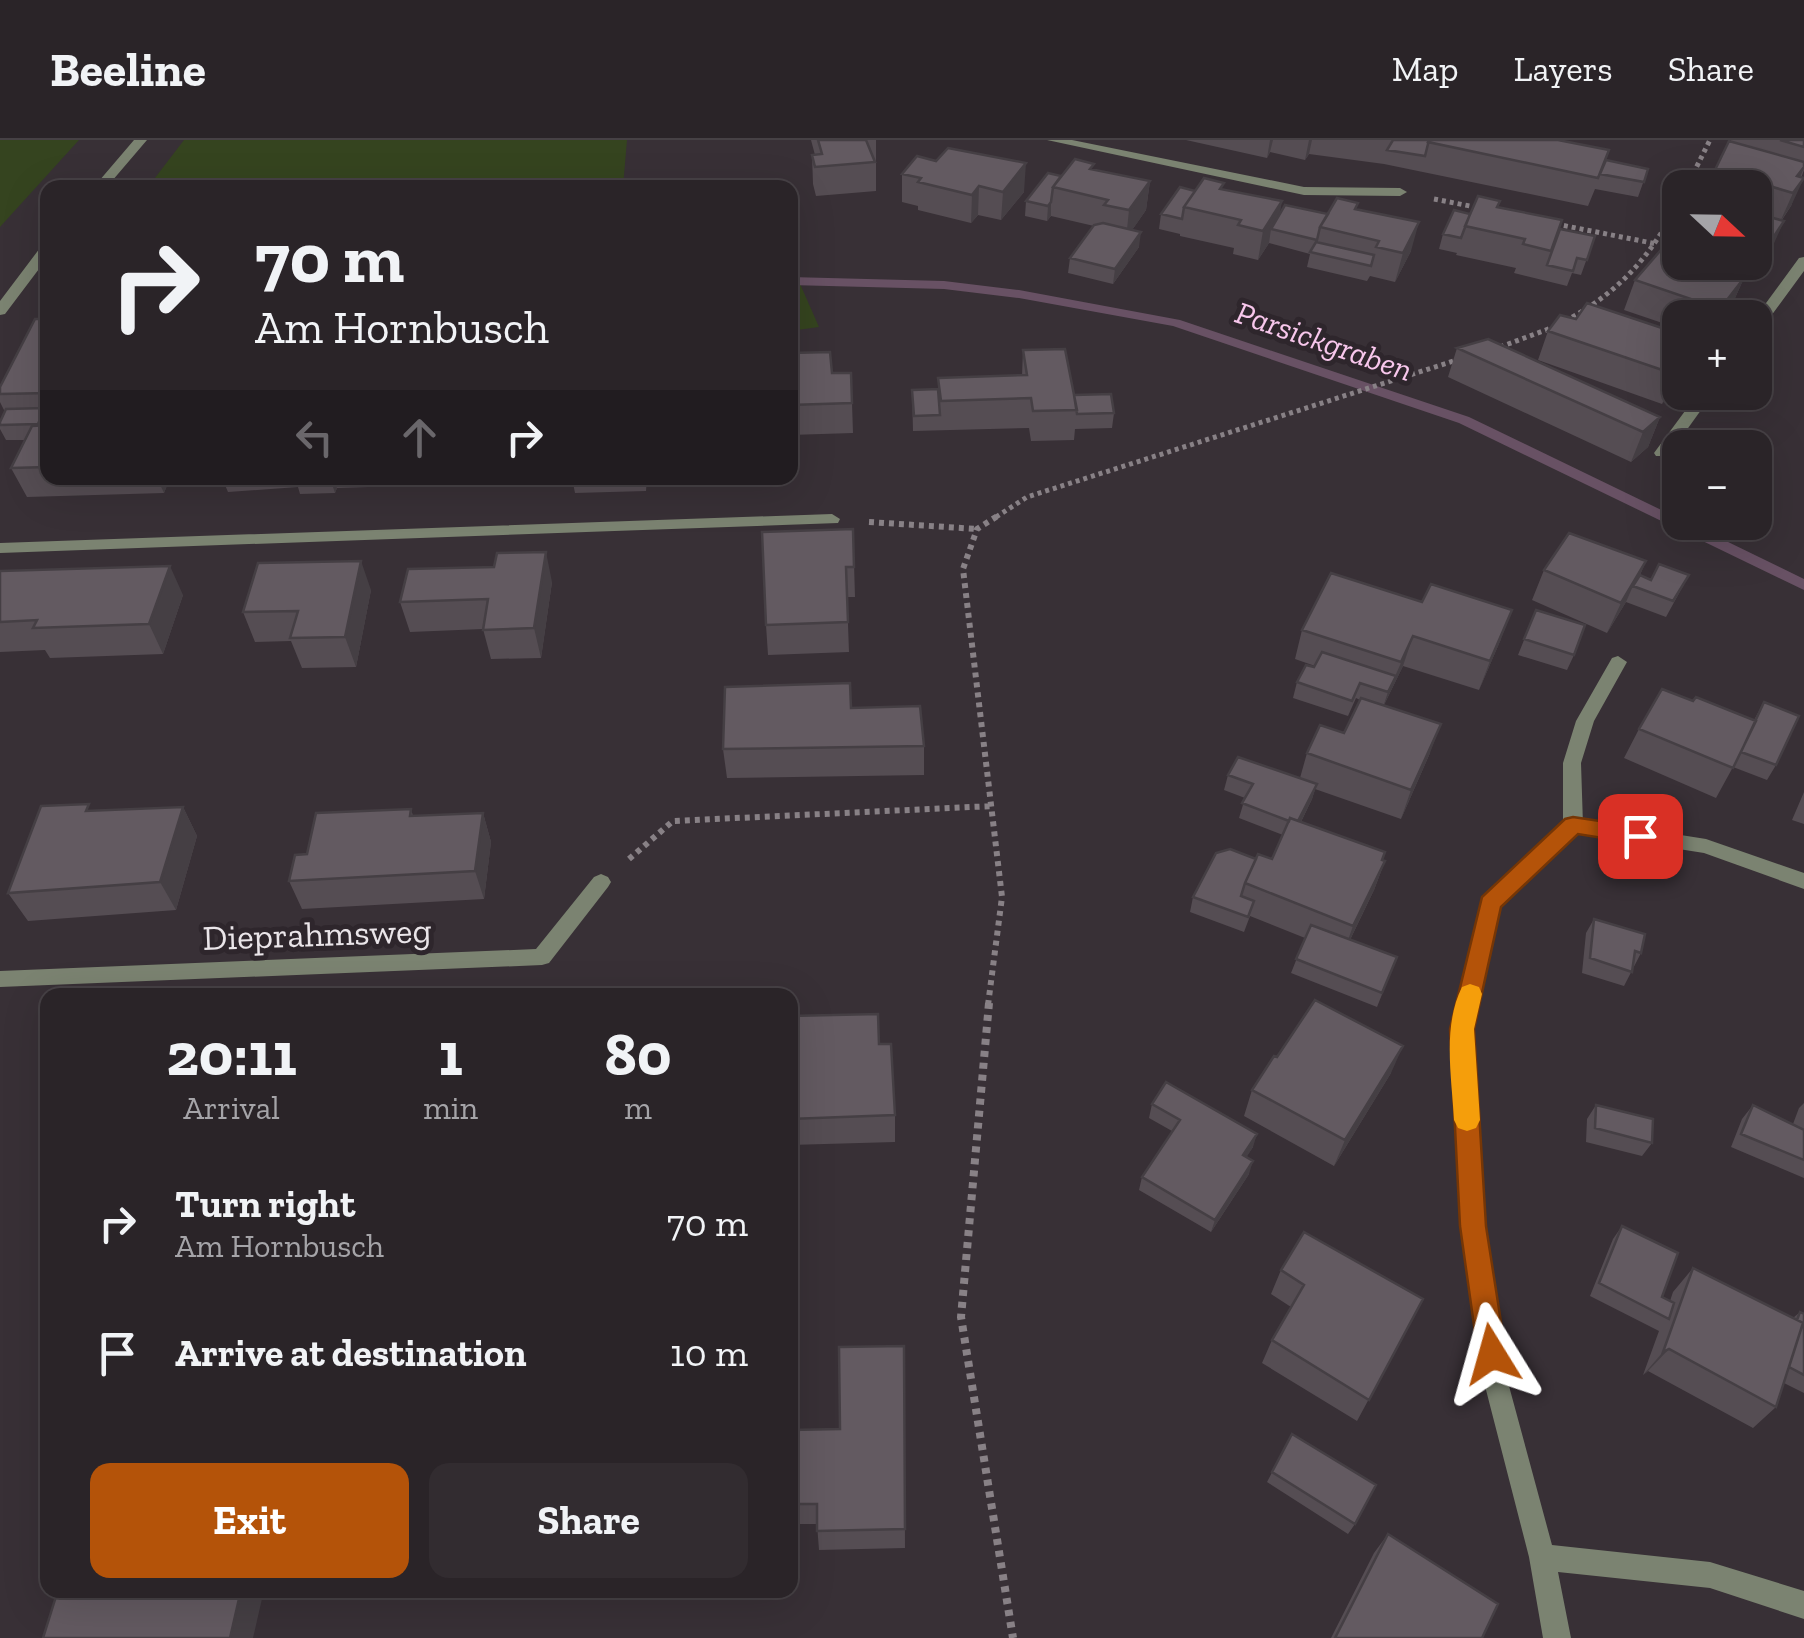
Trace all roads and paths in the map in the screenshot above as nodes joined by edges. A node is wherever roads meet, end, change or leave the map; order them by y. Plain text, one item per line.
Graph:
1 (140, 140) edge
2 (1053, 140) edge
3 (1710, 140) edge
4 (1695, 170) edge
5 (106, 180) edge
6 (1400, 192) joint
7 (1493, 211) edge
8 (1548, 222) edge
9 (1662, 236) edge
10 (1658, 244) junction
11 (40, 257) edge
12 (1804, 261) edge
13 (1772, 305) edge
14 (0, 311) edge
15 (1493, 350) edge
16 (1476, 354) edge
17 (832, 519) joint
18 (977, 529) junction
19 (0, 548) edge
20 (1618, 662) dead end
21 (993, 806) junction
22 (1573, 825) junction
23 (1804, 881) edge
24 (600, 882) joint
25 (0, 979) edge
26 (1542, 1557) junction
27 (1804, 1605) edge
28 (1013, 1638) edge
29 (1557, 1638) edge

1 - 5 street
2 - 6 street
3 - 4 path
6 - 7 path
8 - 10 path
9 - 10 path
10 - 15 path
11 - 14 street
12 - 13 street
16 - 18 path
17 - 18 path
17 - 19 street
18 - 21 path
20 - 22 street
21 - 24 path
21 - 28 path
22 - 23 street
22 - 26 street
24 - 25 street, Dieprahmsweg
26 - 27 street
26 - 29 street

